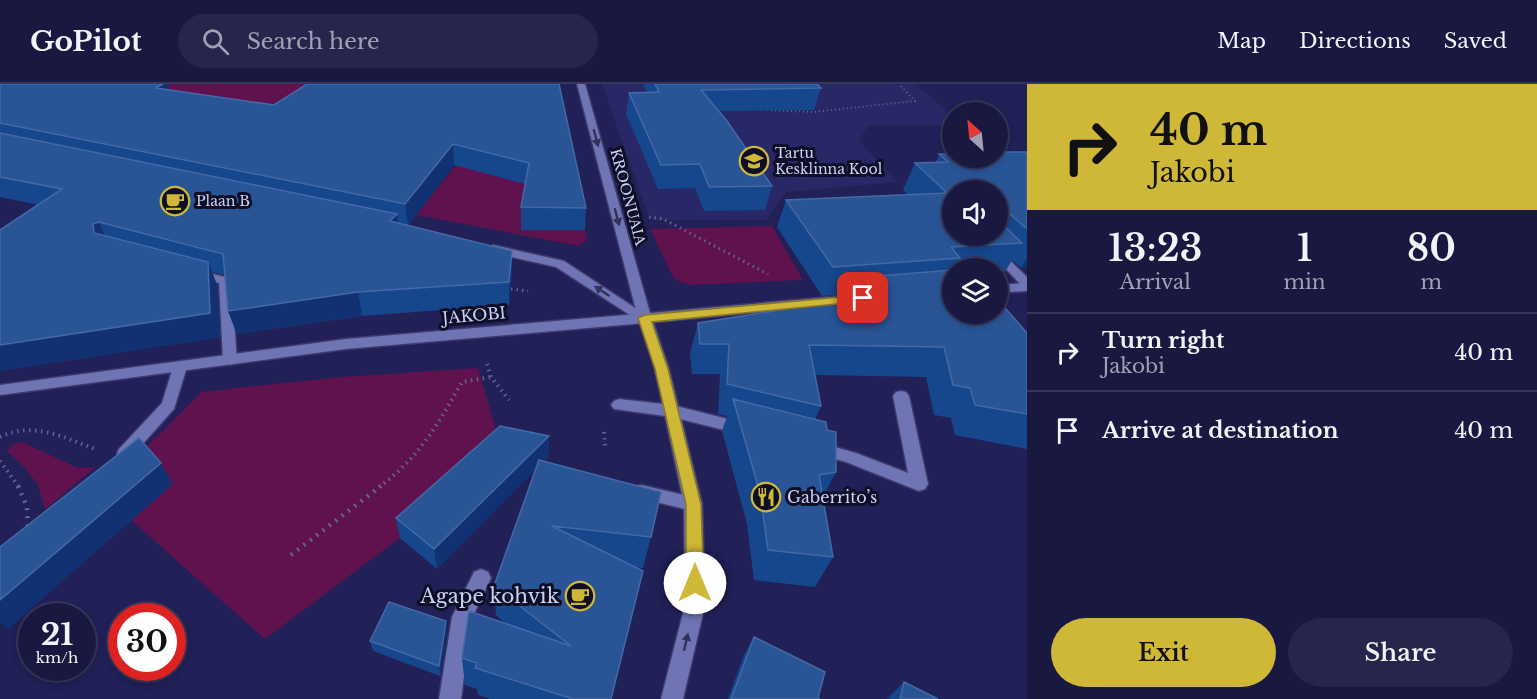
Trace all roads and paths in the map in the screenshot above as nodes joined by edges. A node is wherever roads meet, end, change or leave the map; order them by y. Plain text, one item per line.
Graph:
1 (581, 84) edge
2 (898, 84) edge
3 (767, 110) edge
4 (642, 216) dead end
5 (479, 246) edge
6 (989, 246) edge
7 (179, 269) edge
8 (772, 276) dead end
9 (1027, 285) edge
10 (1008, 288) edge
11 (511, 289) edge
12 (529, 291) dead end
13 (863, 298) edge
14 (645, 318) junction
15 (230, 360) junction
16 (487, 366) dead end
17 (180, 367) junction
18 (491, 376) junction
19 (0, 390) edge
20 (901, 396) dead end
21 (509, 400) dead end
22 (619, 405) dead end
23 (672, 411) junction
24 (763, 434) edge
25 (0, 437) edge
26 (807, 445) edge
27 (0, 461) edge
28 (117, 461) joint
29 (622, 489) edge
30 (693, 504) junction
31 (28, 537) edge
32 (291, 555) dead end
33 (481, 578) dead end
34 (450, 699) edge
35 (672, 699) edge

1 -> 14 main road, KROONUAIA
2 - 3 path
4 - 8 path
14 -> 5 main road
6 - 9 main road
7 - 15 main road
9 - 10 main road
11 - 12 path
13 - 14 main road, JAKOBI
14 - 15 main road, JAKOBI
14 - 23 main road, KROONUAIA
15 - 17 main road, JAKOBI
16 - 18 path
17 - 19 main road, JAKOBI
17 - 28 main road
18 - 21 path
18 - 32 path
20 - 26 main road
22 - 23 main road
23 - 24 main road
23 - 30 main road, KROONUAIA
25 - 28 path
27 - 31 path
29 - 30 main road
35 -> 30 main road, KROONUAIA
33 - 34 main road

